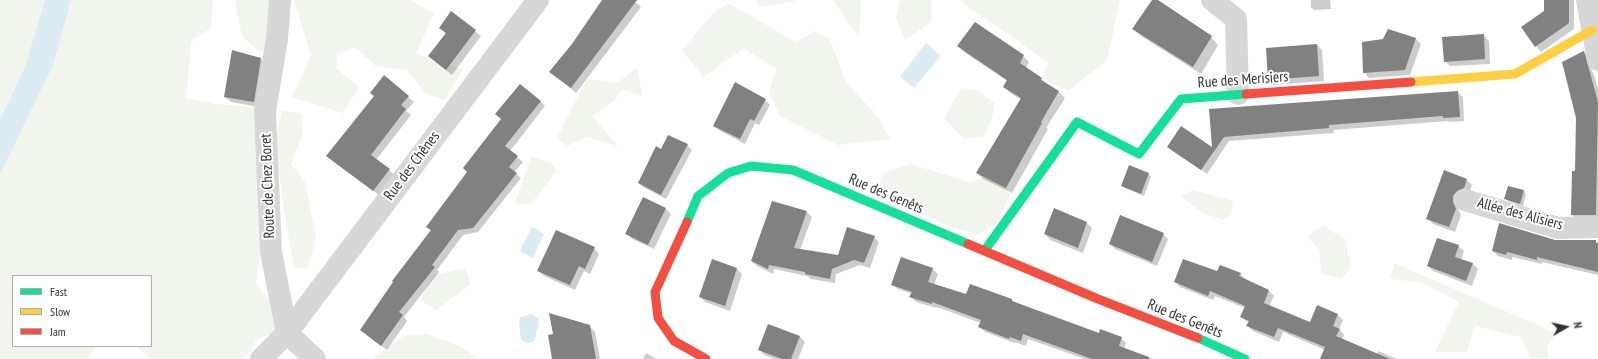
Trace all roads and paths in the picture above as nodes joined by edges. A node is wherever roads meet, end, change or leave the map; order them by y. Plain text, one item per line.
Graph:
1 (280, 0) edge
2 (538, 0) edge
3 (1212, 0) edge
4 (1587, 0) edge
5 (1592, 30) junction
6 (1598, 60) edge
7 (1238, 94) junction
8 (1465, 200) dead end
9 (1598, 227) edge
10 (985, 250) junction
11 (287, 333) junction
12 (261, 359) edge
13 (315, 359) edge
14 (706, 359) edge
15 (1245, 359) edge

1 - 11 street, Route de Chez Boret
2 - 11 street, Rue des Chênes
3 - 7 street
4 - 5 street
5 - 6 street
5 - 7 street, Rue des Merisiers
7 - 10 street, Rue des Merisiers
8 - 9 street, Allée des Alisiers
10 - 14 street, Rue des Genêts
10 - 15 street, Rue des Genêts
11 - 12 street, Rue des Chênes
11 - 13 street

